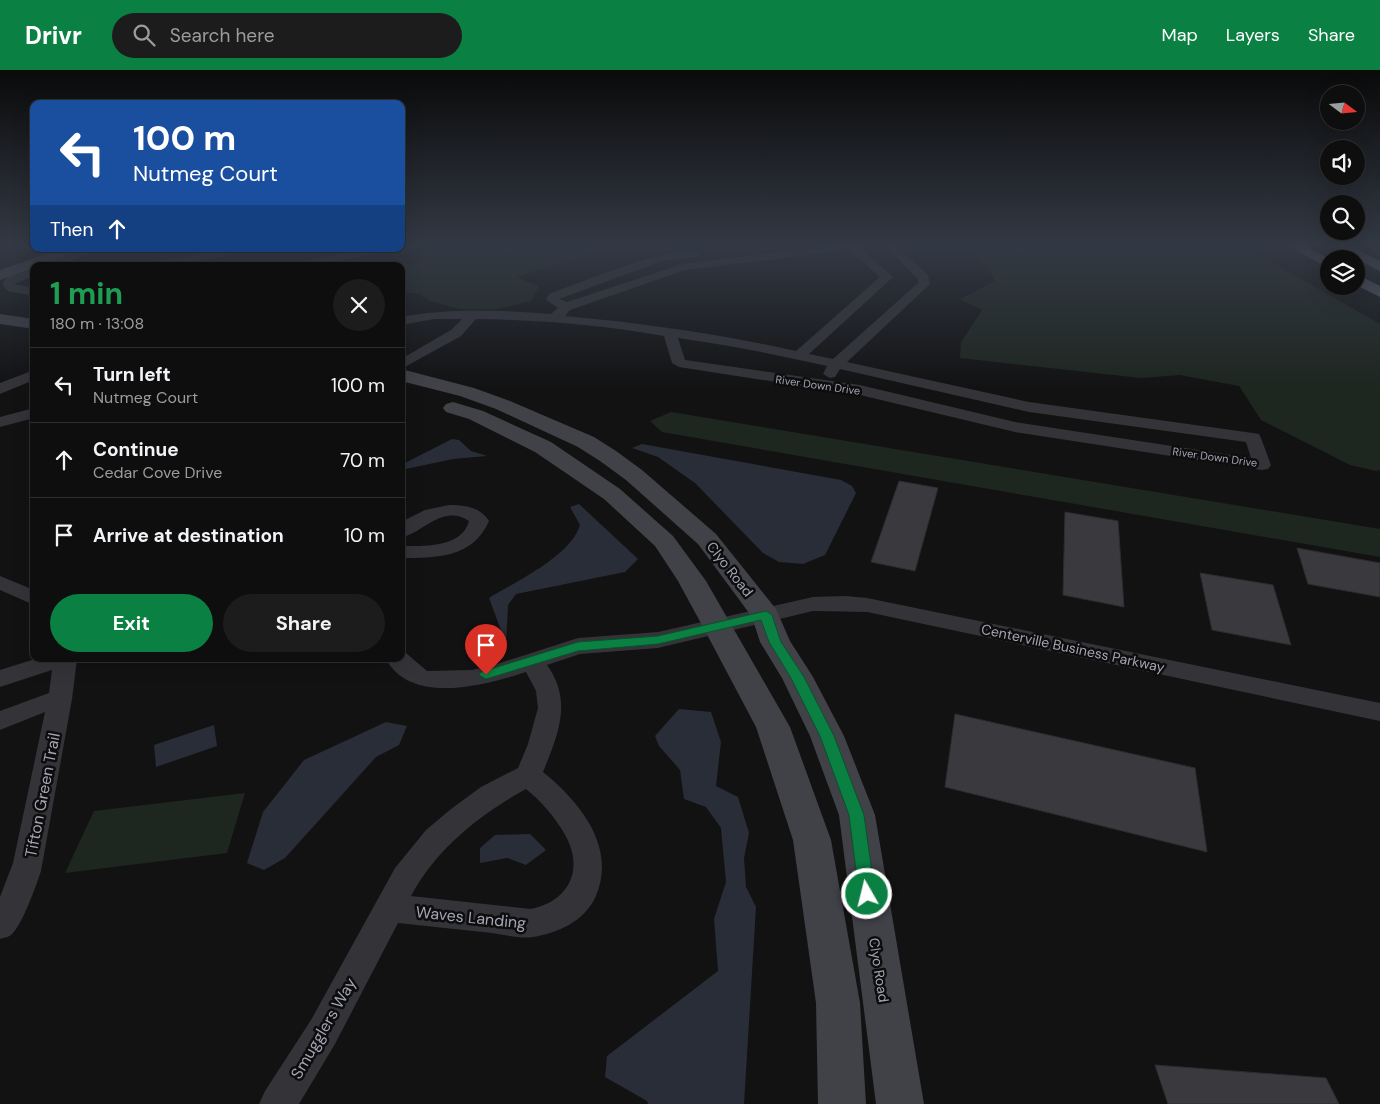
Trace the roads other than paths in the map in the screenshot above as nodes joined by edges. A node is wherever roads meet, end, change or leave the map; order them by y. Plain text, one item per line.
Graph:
1 (566, 292) edge
2 (610, 292) edge
3 (870, 292) edge
4 (915, 292) edge
5 (566, 307) junction
6 (0, 308) edge
7 (30, 312) edge
8 (470, 318) junction
9 (0, 319) edge
10 (405, 320) edge
11 (553, 320) junction
12 (30, 323) edge
13 (670, 333) junction
14 (797, 357) junction
15 (405, 363) edge
16 (835, 365) junction
17 (30, 376) edge
18 (405, 376) edge
19 (823, 385) junction
20 (0, 390) edge
21 (405, 393) edge
22 (30, 414) edge
23 (0, 422) edge
24 (405, 529) edge
25 (405, 552) edge
26 (0, 582) edge
27 (30, 596) edge
28 (766, 615) junction
29 (718, 627) junction
30 (51, 662) edge
31 (66, 662) edge
32 (401, 662) edge
33 (532, 662) junction
34 (0, 679) edge
35 (60, 699) junction
36 (1380, 712) edge
37 (0, 721) edge
38 (528, 775) junction
39 (388, 908) junction
40 (0, 925) edge
41 (278, 1104) edge
42 (842, 1104) edge
43 (900, 1104) edge

1 - 5 street
2 - 5 street
3 - 14 street
4 - 16 street
5 - 11 street
6 - 7 street
8 - 10 street, River Down Drive
8 - 11 street, River Down Drive
8 - 15 street
9 - 12 street
11 - 13 street, River Down Drive
13 - 14 street, River Down Drive
13 - 19 street, River Down Drive
14 - 16 street, River Down Drive
16 - 19 street
16 - 19 street, River Down Drive
17 - 20 street
18 - 28 street, Clyo Road
21 - 29 street
22 - 23 street
24 - 25 street
26 - 27 street
28 - 29 street, Centerville Business Parkway
28 - 36 street, Centerville Business Parkway
28 - 43 street, Clyo Road
29 - 33 street, Centerville Business Parkway
29 - 42 street
30 - 34 street
31 - 35 street, Tifton Green Trail
32 - 33 street, Centerville Business Parkway
33 - 38 street
35 - 37 street
35 - 40 street, Tifton Green Trail
38 - 39 street, Smugglers Way
38 - 39 street, Waves Landing
39 - 41 street, Smugglers Way

